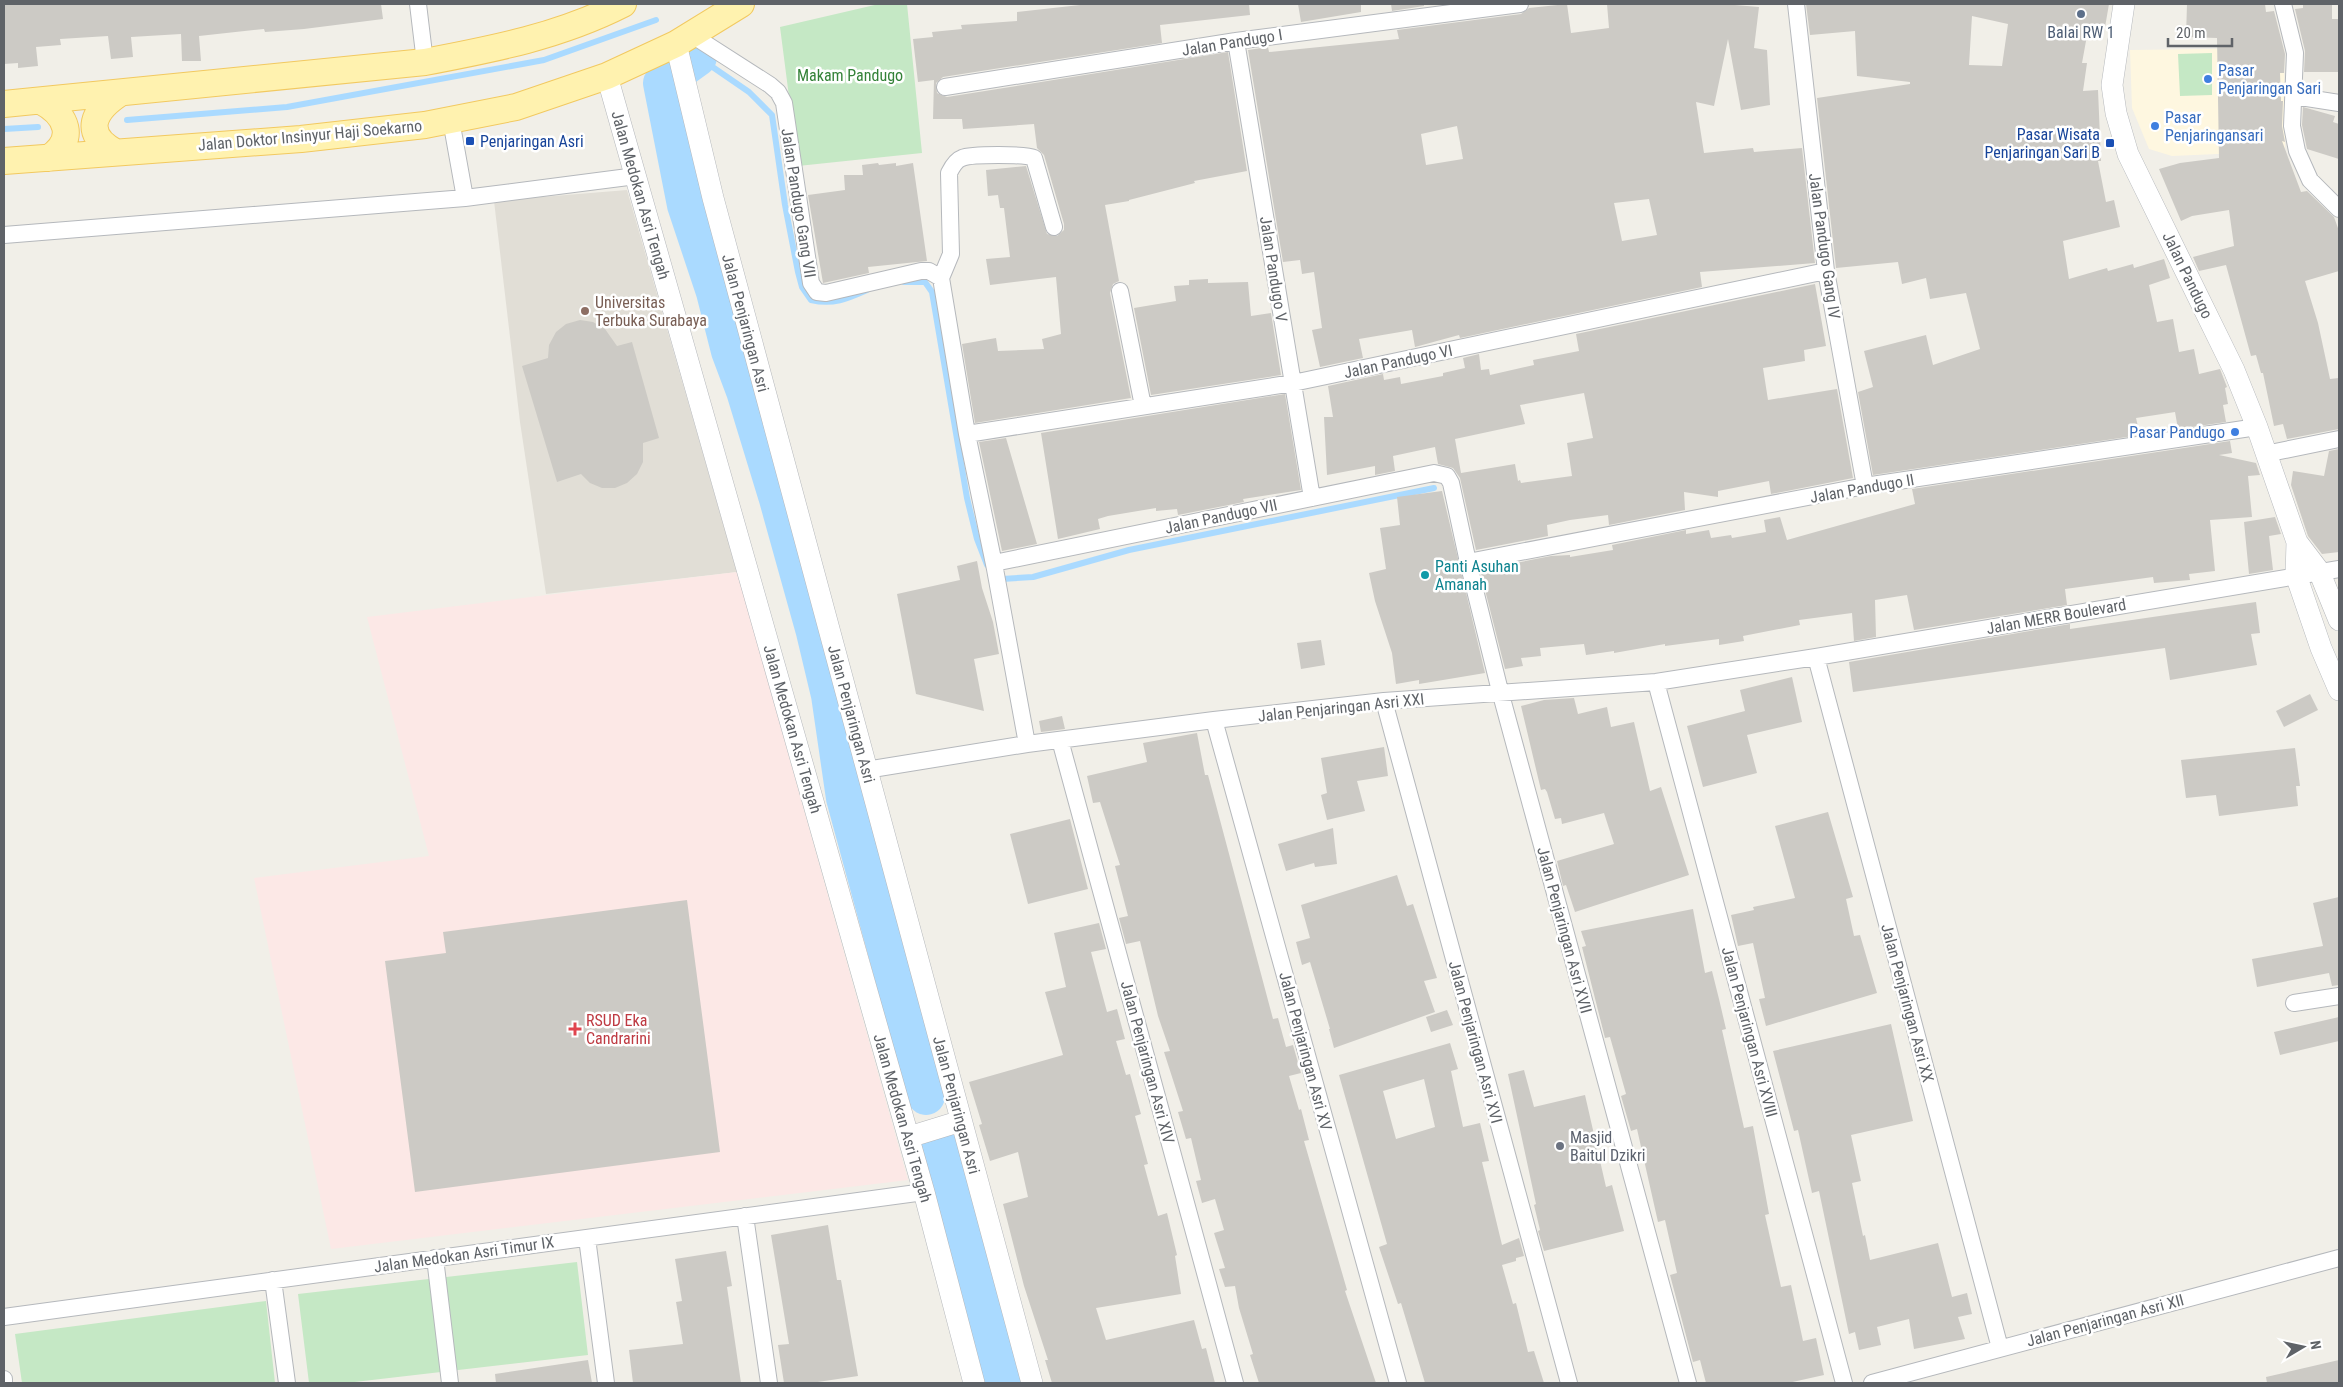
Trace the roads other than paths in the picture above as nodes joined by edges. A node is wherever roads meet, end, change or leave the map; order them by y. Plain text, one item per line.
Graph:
1 (418, 4) edge
2 (623, 4) edge
3 (741, 4) edge
4 (1520, 4) edge
5 (1796, 4) edge
6 (2124, 4) edge
7 (2284, 4) edge
8 (1236, 41) junction
9 (683, 46) junction
10 (425, 62) junction
11 (607, 76) junction
12 (945, 87) dead end
13 (120, 92) junction
14 (2294, 96) junction
15 (41, 101) junction
16 (2339, 103) edge
17 (4, 104) edge
18 (451, 120) junction
19 (115, 152) junction
20 (49, 158) junction
21 (4, 161) edge
22 (636, 176) junction
23 (465, 198) junction
24 (2339, 209) edge
25 (1054, 227) dead end
26 (4, 235) edge
27 (1826, 271) junction
28 (941, 278) junction
29 (1120, 291) dead end
30 (1293, 383) junction
31 (1143, 406) junction
32 (2257, 426) junction
33 (967, 434) junction
34 (2339, 439) edge
35 (2265, 454) junction
36 (1448, 476) joint
37 (1865, 486) junction
38 (1312, 498) junction
39 (2297, 542) junction
40 (1468, 562) junction
41 (2329, 570) edge
42 (996, 572) junction
43 (2296, 575) junction
44 (2339, 620) edge
45 (1816, 657) junction
46 (1656, 682) junction
47 (2339, 690) edge
48 (1500, 691) junction
49 (1384, 701) junction
50 (1214, 720) junction
51 (1060, 740) junction
52 (1027, 744) junction
53 (866, 770) junction
54 (2339, 996) edge
55 (2294, 1003) dead end
56 (961, 1121) junction
57 (909, 1137) junction
58 (924, 1192) junction
59 (745, 1216) junction
60 (587, 1238) junction
61 (435, 1258) junction
62 (2339, 1258) edge
63 (273, 1280) junction
64 (4, 1317) edge
65 (2000, 1348) junction
66 (4, 1379) edge
67 (4, 1383) edge
68 (287, 1383) edge
69 (450, 1383) edge
70 (606, 1383) edge
71 (769, 1383) edge
72 (974, 1383) edge
73 (1032, 1383) edge
74 (1235, 1383) edge
75 (1398, 1383) edge
76 (1569, 1383) edge
77 (1688, 1383) edge
78 (1844, 1383) edge
79 (1872, 1383) edge

1 - 10 street
2 - 10 main road
3 - 9 main road, Jalan Doktor Insinyur Haji Soekarno
4 - 8 street, Jalan Pandugo I
5 - 27 street, Jalan Pandugo Gang IV
6 - 32 street, Jalan Pandugo
7 - 14 street
8 - 12 street, Jalan Pandugo I
8 - 30 street, Jalan Pandugo V
9 - 11 main road, Jalan Doktor Insinyur Haji Soekarno
9 - 28 street, Jalan Pandugo Gang VII
9 - 53 street, Jalan Penjaringan Asri
10 - 13 main road
11 - 18 main road, Jalan Doktor Insinyur Haji Soekarno
11 - 22 street, Jalan Medokan Asri Tengah
13 - 15 main road
13 - 19 main road
14 - 16 street
14 - 24 street
15 - 17 main road
15 - 20 main road
18 - 19 main road, Jalan Doktor Insinyur Haji Soekarno
18 - 23 street
19 - 20 main road, Jalan Doktor Insinyur Haji Soekarno
20 - 21 main road, Jalan Doktor Insinyur Haji Soekarno
22 - 23 street
22 - 57 street, Jalan Medokan Asri Tengah
23 - 26 street
25 - 28 street
27 - 30 street, Jalan Pandugo VI
27 - 37 street, Jalan Pandugo Gang IV
28 - 33 street
29 - 31 street
30 - 31 street, Jalan Pandugo VI
30 - 38 street, Jalan Pandugo V
31 - 33 street, Jalan Pandugo VI
32 - 35 street, Jalan Pandugo
32 - 37 street, Jalan Pandugo II
33 - 42 street
34 - 35 street
35 - 39 street, Jalan Pandugo
36 - 38 street, Jalan Pandugo VII
36 - 40 street, Jalan Penjaringan Asri XVII
37 - 40 street, Jalan Pandugo II
38 - 42 street, Jalan Pandugo VII
39 - 41 street, Jalan Pandugo
39 - 43 street, Jalan Pandugo
40 - 48 street, Jalan Penjaringan Asri XVII
41 - 43 street, Jalan MERR Boulevard
41 - 44 street, Jalan Pandugo
42 - 52 street
43 - 45 street, Jalan MERR Boulevard
43 - 47 street, Jalan Pandugo
45 - 46 street, Jalan Penjaringan Asri XXI
45 - 65 street, Jalan Penjaringan Asri XX
46 - 48 street, Jalan Penjaringan Asri XXI
46 - 78 street, Jalan Penjaringan Asri XVIII
48 - 49 street, Jalan Penjaringan Asri XXI
48 - 77 street, Jalan Penjaringan Asri XVII
49 - 50 street, Jalan Penjaringan Asri XXI
49 - 76 street, Jalan Penjaringan Asri XVI
50 - 51 street, Jalan Penjaringan Asri XXI
50 - 75 street, Jalan Penjaringan Asri XV
51 - 52 street, Jalan Penjaringan Asri XXI
51 - 74 street, Jalan Penjaringan Asri XIV
52 - 53 street, Jalan Penjaringan Asri XXI
53 - 56 street, Jalan Penjaringan Asri
54 - 55 street
56 - 57 street
56 - 73 street, Jalan Penjaringan Asri
57 - 58 street, Jalan Medokan Asri Tengah
58 - 59 street, Jalan Medokan Asri Timur IX
58 - 72 street, Jalan Medokan Asri Tengah
59 - 60 street, Jalan Medokan Asri Timur IX
59 - 71 street
60 - 61 street, Jalan Medokan Asri Timur IX
60 - 70 street
61 - 63 street, Jalan Medokan Asri Timur IX
61 - 69 street
62 - 65 street, Jalan Penjaringan Asri XII
63 - 64 street, Jalan Medokan Asri Timur IX
63 - 68 street
65 - 79 street, Jalan Penjaringan Asri XII
66 - 67 street

